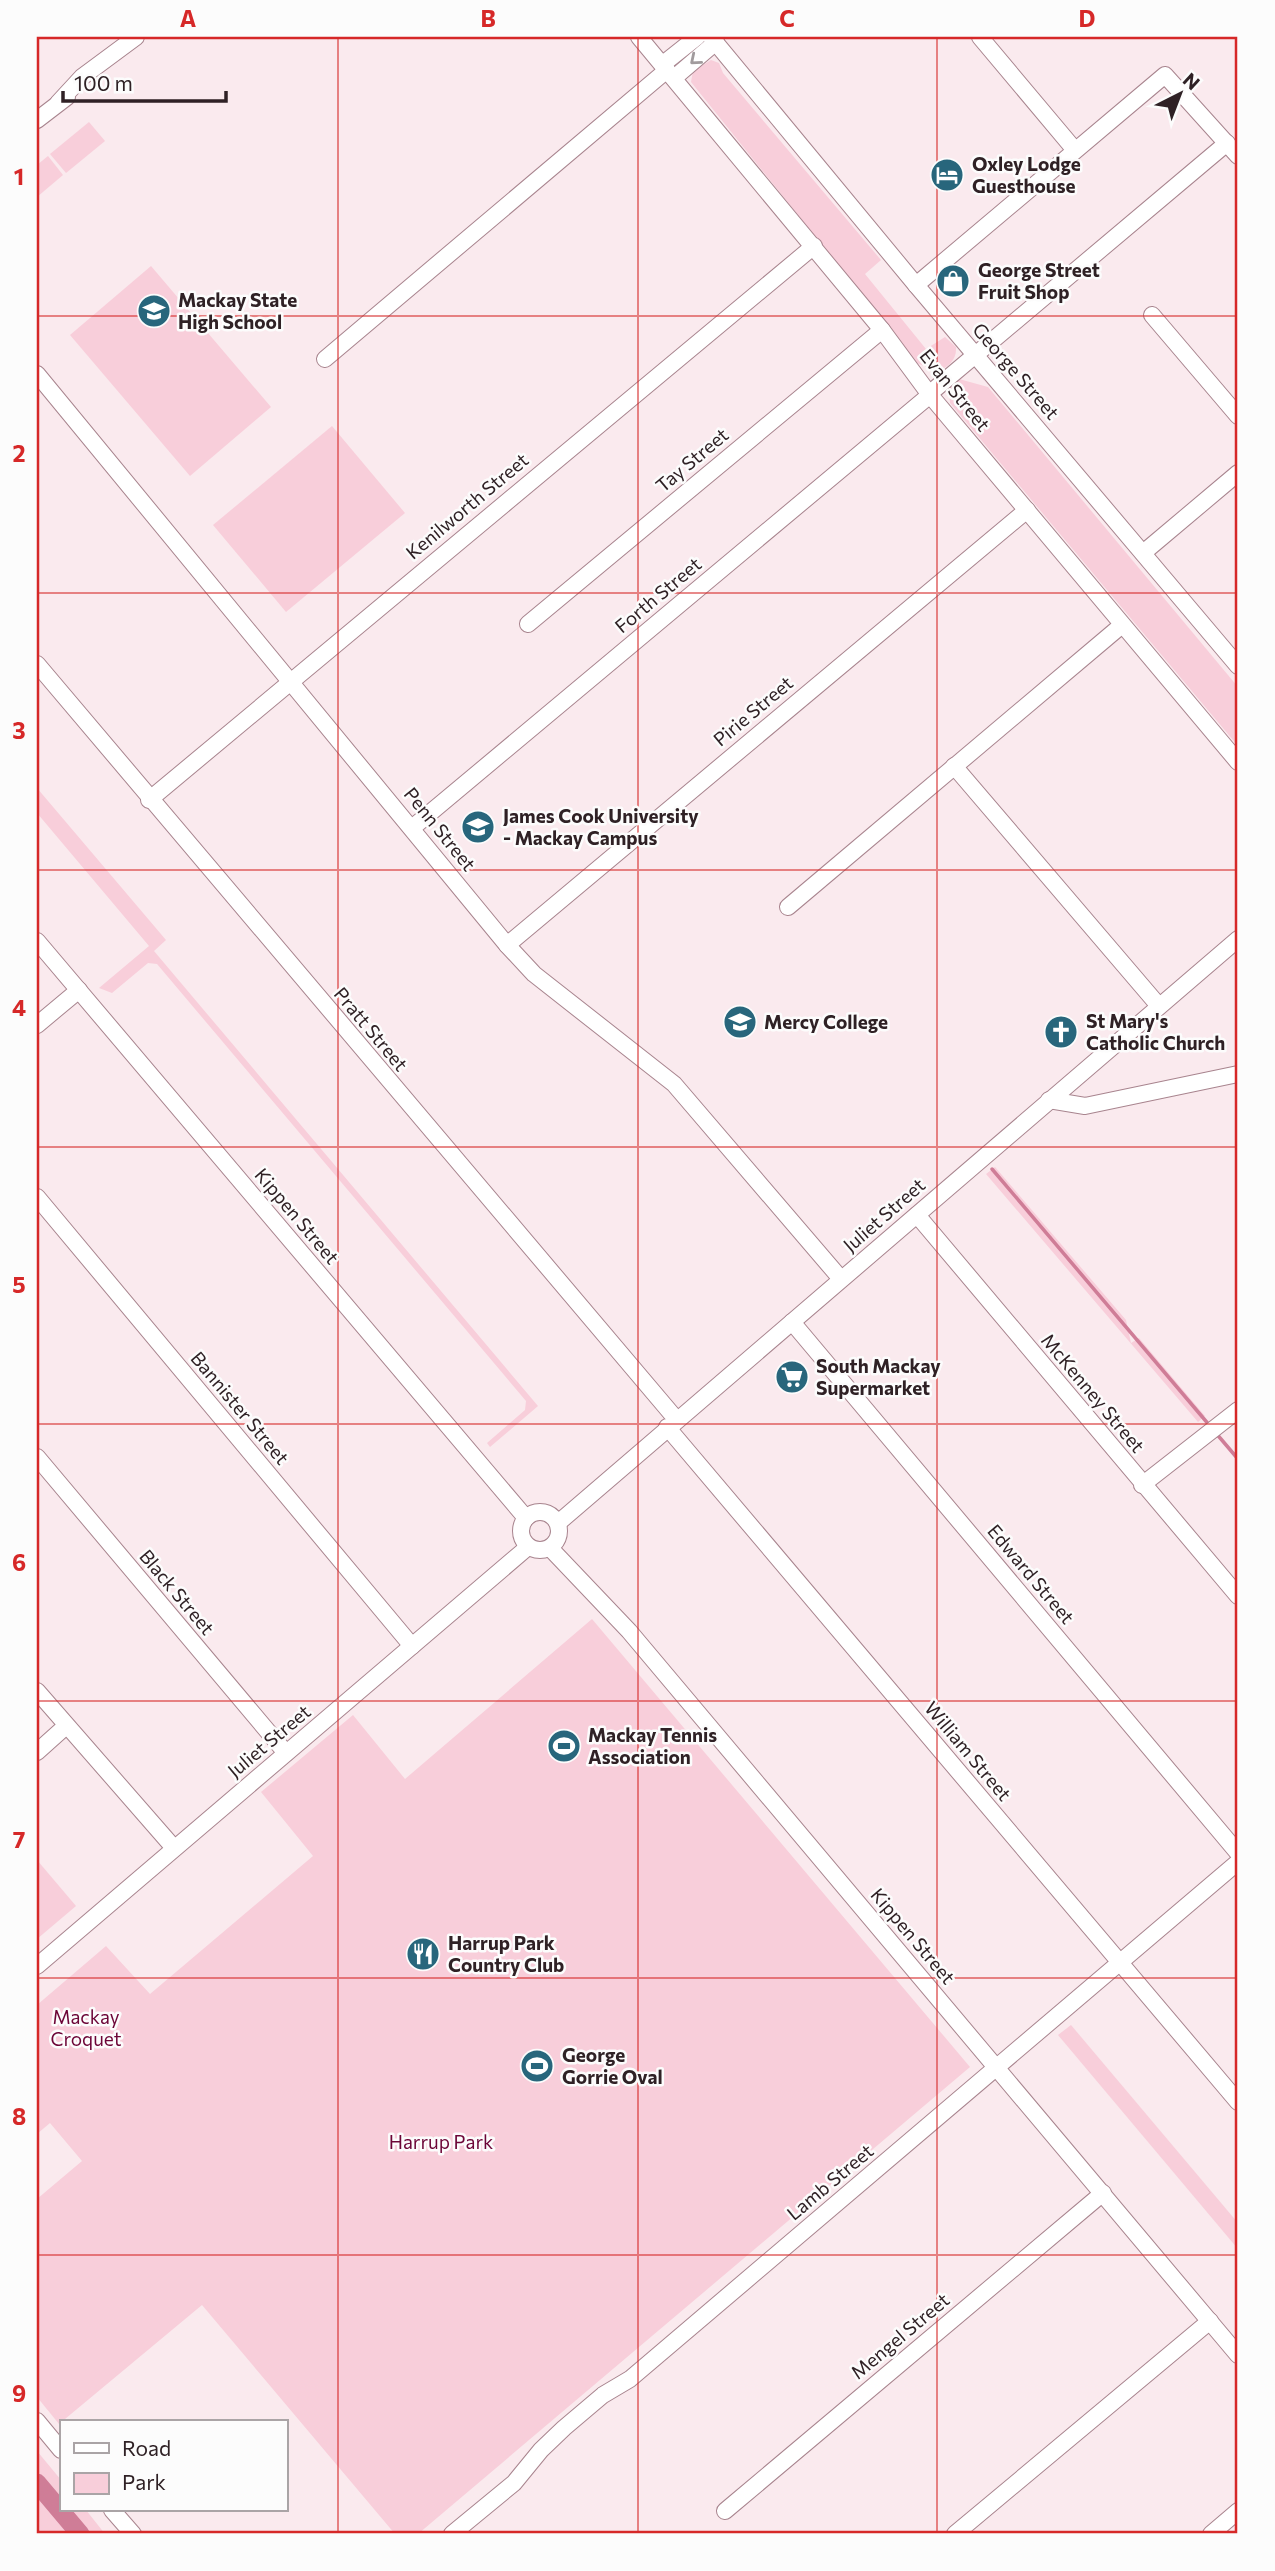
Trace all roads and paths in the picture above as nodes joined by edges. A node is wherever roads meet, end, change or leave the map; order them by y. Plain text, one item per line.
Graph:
1 (136, 37) edge
2 (697, 37) edge
3 (980, 37) edge
4 (642, 38) edge
5 (714, 40) edge
6 (668, 71) junction
7 (37, 120) edge
8 (1227, 143) junction
9 (1074, 149) junction
10 (1238, 156) edge
11 (814, 246) junction
12 (916, 285) junction
13 (1152, 315) dead end
14 (883, 330) junction
15 (976, 356) junction
16 (325, 359) dead end
17 (37, 373) edge
18 (930, 394) junction
19 (1238, 416) edge
20 (1238, 473) edge
21 (1027, 510) junction
22 (1143, 553) junction
23 (528, 624) dead end
24 (1122, 625) junction
25 (37, 664) edge
26 (1238, 666) edge
27 (292, 681) junction
28 (1238, 762) edge
29 (954, 766) junction
30 (149, 800) junction
31 (412, 828) junction
32 (788, 906) dead end
33 (1238, 939) edge
34 (37, 941) edge
35 (507, 945) junction
36 (79, 990) junction
37 (1159, 1006) junction
38 (37, 1025) edge
39 (1238, 1074) edge
40 (1073, 1080) junction
41 (1049, 1100) junction
42 (1099, 1103) junction
43 (37, 1197) edge
44 (917, 1215) junction
45 (841, 1279) junction
46 (792, 1322) junction
47 (1238, 1410) edge
48 (671, 1423) junction
49 (37, 1457) edge
50 (1142, 1485) junction
51 (526, 1518) junction
52 (558, 1523) junction
53 (528, 1547) junction
54 (551, 1548) junction
55 (1238, 1596) edge
56 (412, 1646) junction
57 (37, 1691) edge
58 (66, 1726) junction
59 (37, 1752) edge
60 (286, 1754) junction
61 (174, 1848) junction
62 (1238, 1853) edge
63 (1238, 1862) edge
64 (1120, 1963) junction
65 (37, 1966) edge
66 (997, 2068) junction
67 (1238, 2102) edge
68 (1103, 2193) junction
69 (1210, 2321) junction
70 (1238, 2355) edge
71 (37, 2421) edge
72 (60, 2449) edge
73 (725, 2511) dead end
74 (1238, 2511) edge
75 (114, 2512) edge
76 (133, 2534) edge
77 (452, 2534) edge
78 (955, 2534) edge
79 (1211, 2534) edge

1 - 7 street
2 - 6 street
3 - 9 street
4 - 6 street, Evan Street
5 -> 6 street
5 - 12 street, George Street
6 - 11 street, Evan Street
6 - 16 street
8 - 9 street
8 - 10 street
8 - 15 street, Forth Street
9 - 12 street
11 - 14 street, Evan Street
11 - 27 street, Kenilworth Street
12 - 15 street, George Street
13 - 19 street
14 - 18 street, Evan Street
14 - 23 street, Tay Street
15 - 18 street, Forth Street
15 - 22 street, George Street
17 - 27 street, Penn Street
18 - 21 street, Evan Street
18 - 31 street, Forth Street
20 - 22 street
21 - 24 street, Evan Street
21 - 35 street, Pirie Street
22 - 26 street, George Street
24 - 28 street, Evan Street
24 - 29 street
25 - 30 street, Pratt Street
27 - 30 street, Kenilworth Street
27 - 31 street, Penn Street
29 - 32 street
29 - 37 street
30 - 48 street, Pratt Street
31 - 35 street, Penn Street
33 - 37 street, Juliet Street
34 - 36 street, Kippen Street
35 - 45 street, Penn Street
36 - 38 street
36 - 51 street, Kippen Street
37 - 40 street, Juliet Street
39 - 42 street
40 - 41 street, Juliet Street
40 - 42 street
41 - 42 street
41 - 44 street, Juliet Street
43 - 56 street, Bannister Street
44 - 45 street, Juliet Street
44 - 50 street, McKenney Street
45 - 46 street, Juliet Street
46 - 48 street, Juliet Street
46 - 62 street, Edward Street
47 - 50 street
48 - 52 street, Juliet Street
48 - 64 street, William Street
49 - 60 street, Black Street
50 - 55 street, McKenney Street
51 - 52 street
51 - 53 street
52 - 54 street
53 - 54 street
53 - 56 street, Juliet Street
54 - 66 street, Kippen Street
56 - 60 street, Juliet Street
57 - 58 street
58 - 59 street
58 - 61 street
60 - 61 street, Juliet Street
61 - 65 street, Juliet Street
63 - 64 street, Lamb Street
64 - 66 street, Lamb Street
64 - 67 street, William Street
66 - 68 street, Kippen Street
66 - 77 street, Lamb Street
68 - 69 street, Kippen Street
68 - 73 street, Mengel Street
69 - 70 street, Kippen Street
69 - 78 street
71 - 72 street
74 - 79 street
75 - 76 street

